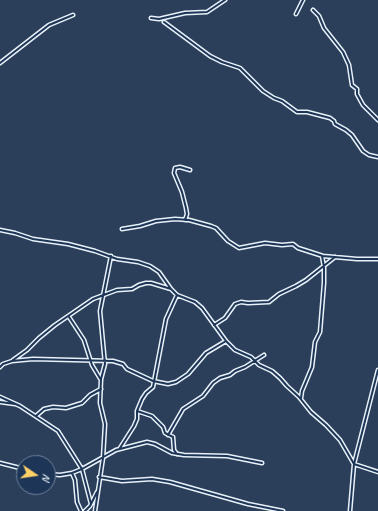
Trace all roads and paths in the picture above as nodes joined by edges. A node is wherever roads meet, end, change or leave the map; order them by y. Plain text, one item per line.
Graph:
1 (225, 0) edge
2 (303, 0) edge
3 (313, 10) dead end
4 (296, 14) dead end
5 (73, 15) dead end
6 (151, 18) dead end
7 (164, 22) dead end
8 (0, 63) edge
9 (378, 120) edge
10 (378, 157) edge
11 (190, 170) dead end
12 (187, 217) junction
13 (185, 220) junction
14 (189, 220) junction
15 (122, 229) dead end
16 (0, 230) edge
17 (111, 256) junction
18 (322, 256) junction
19 (336, 257) junction
20 (378, 259) edge
21 (324, 267) junction
22 (172, 290) junction
23 (177, 295) junction
24 (103, 296) junction
25 (69, 317) junction
26 (214, 325) junction
27 (226, 341) junction
28 (264, 355) dead end
29 (90, 360) junction
30 (12, 361) junction
31 (105, 361) junction
32 (255, 361) junction
33 (0, 367) edge
34 (378, 370) edge
35 (101, 380) junction
36 (154, 381) junction
37 (101, 388) junction
38 (0, 396) edge
39 (300, 399) junction
40 (0, 402) edge
41 (16, 404) junction
42 (136, 411) junction
43 (36, 416) junction
44 (168, 434) junction
45 (120, 449) junction
46 (178, 454) junction
47 (103, 458) junction
48 (0, 463) edge
49 (262, 463) dead end
50 (354, 464) junction
51 (16, 467) edge
52 (82, 469) junction
53 (378, 472) edge
54 (72, 473) junction
55 (56, 475) edge
56 (99, 477) junction
57 (98, 490) junction
58 (91, 504) junction
59 (276, 510) edge
60 (81, 511) edge
61 (86, 511) edge
62 (96, 511) edge
63 (283, 511) edge
64 (350, 511) edge

1 - 6 street
2 - 4 street
3 - 9 street
5 - 8 street
7 - 10 street
11 - 12 street
12 - 13 street
12 - 14 street
13 - 14 street
13 - 15 street
14 - 18 street
16 - 17 street
17 - 22 street
17 - 24 street
18 - 19 street
18 - 21 street
19 - 20 street
19 - 21 street
21 - 26 street
21 - 39 street
22 - 23 street
22 - 24 street
23 - 26 street
23 - 36 street
24 - 25 street
24 - 31 street
25 - 29 street
25 - 30 street
26 - 27 street
27 - 32 street
27 - 36 street
28 - 32 street
29 - 30 street
29 - 31 street
29 - 35 street
30 - 33 street
31 - 35 street
31 - 36 street
32 - 39 street
32 - 44 street
34 - 50 street
35 - 37 street
36 - 42 street
37 - 43 street
37 - 47 street
38 - 41 street
39 - 50 street
40 - 41 street
41 - 43 street
42 - 44 street
42 - 45 street
43 - 52 street
44 - 46 street
45 - 46 street
45 - 47 street
46 - 49 street
47 - 52 street
47 - 56 street
48 - 51 street
50 - 53 street
50 - 64 street
52 - 54 street
52 - 58 street
54 - 55 street
54 - 60 street
56 - 57 street
56 - 59 street
57 - 58 street
57 - 62 street
58 - 61 street
59 - 63 street

